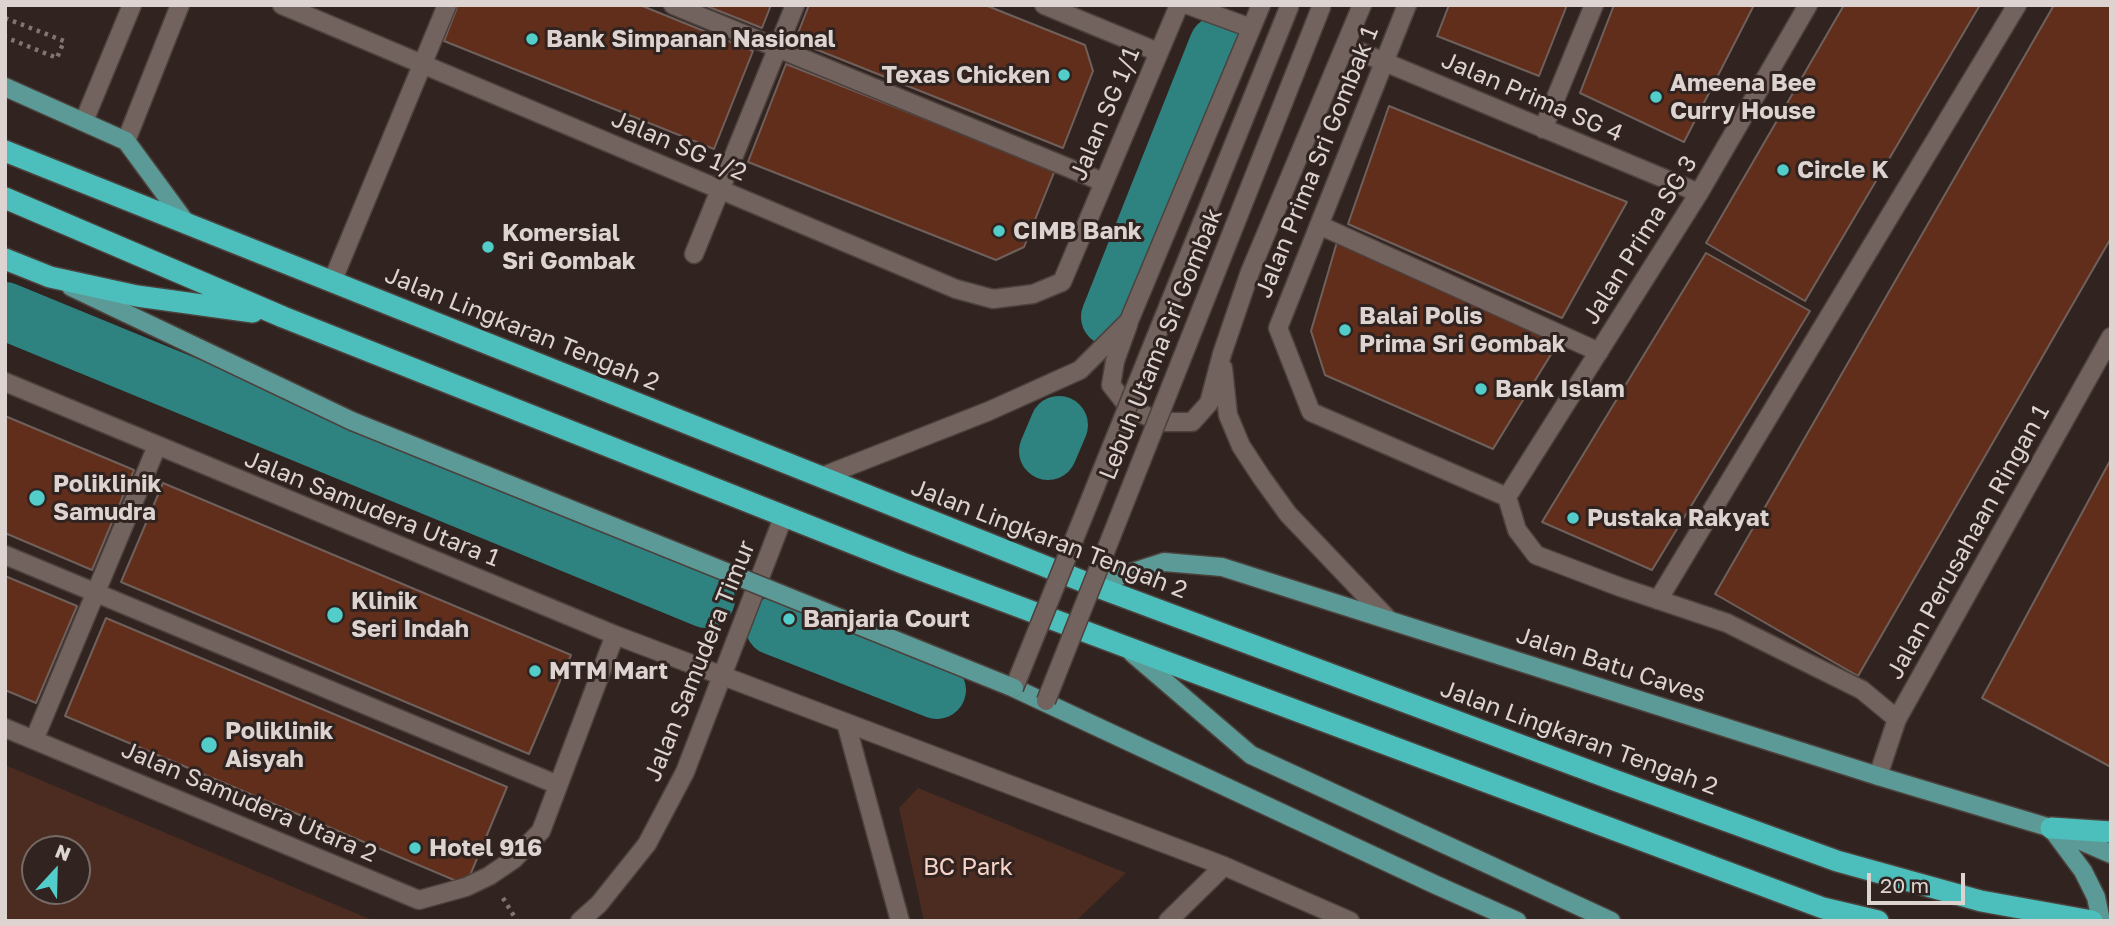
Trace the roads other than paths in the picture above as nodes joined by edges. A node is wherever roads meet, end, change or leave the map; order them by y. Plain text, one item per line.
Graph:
1 (132, 5) edge
2 (180, 5) edge
3 (282, 5) edge
4 (447, 5) edge
5 (673, 5) edge
6 (795, 5) edge
7 (1044, 5) edge
8 (1179, 5) edge
9 (1188, 5) edge
10 (1261, 5) edge
11 (1290, 5) edge
12 (1322, 5) edge
13 (1362, 5) edge
14 (1406, 5) edge
15 (1594, 5) edge
16 (1808, 5) edge
17 (2017, 5) edge
18 (1251, 28) junction
19 (1346, 46) junction
20 (778, 48) junction
21 (1158, 52) junction
22 (1384, 62) junction
23 (422, 64) junction
24 (5, 87) edge
25 (84, 121) junction
26 (1543, 129) junction
27 (126, 141) junction
28 (5, 151) edge
29 (1103, 182) junction
30 (720, 190) junction
31 (1699, 194) junction
32 (5, 198) edge
33 (187, 224) junction
34 (1319, 225) junction
35 (694, 254) dead end
36 (5, 259) edge
37 (50, 277) junction
38 (332, 282) junction
39 (1062, 282) joint
40 (283, 317) junction
41 (1129, 321) junction
42 (2111, 337) edge
43 (1599, 352) junction
44 (1222, 354) junction
45 (5, 382) edge
46 (156, 446) junction
47 (821, 477) junction
48 (1507, 498) junction
49 (784, 515) junction
50 (5, 555) edge
51 (1092, 585) junction
52 (95, 592) junction
53 (1658, 600) junction
54 (1389, 620) junction
55 (615, 635) junction
56 (1124, 645) junction
57 (722, 677) junction
58 (1014, 688) junction
59 (1046, 701) junction
60 (1897, 719) junction
61 (846, 723) junction
62 (5, 728) edge
63 (34, 740) junction
64 (1878, 776) junction
65 (558, 785) junction
66 (2051, 828) junction
67 (2111, 832) edge
68 (2111, 854) edge
69 (1224, 866) junction
70 (580, 921) edge
71 (900, 921) edge
72 (1168, 921) edge
73 (1350, 921) edge
74 (1517, 921) edge
75 (1611, 921) edge
76 (1878, 921) edge
77 (2092, 921) edge
78 (2101, 921) edge

1 - 25 street
2 - 27 street
3 - 23 street, Jalan SG 1/2
4 - 23 street
5 - 20 street
6 - 20 street
7 - 21 street
8 - 21 street, Jalan SG 1/1
9 - 18 street
10 - 18 street, Lebuh Utama Sri Gombak
11 - 58 street, Lebuh Utama Sri Gombak, bridge
12 - 59 street, Lebuh Utama Sri Gombak, bridge
13 - 19 street
14 - 22 street, Jalan Prima Sri Gombak 1
15 - 26 street
16 - 31 street, Jalan Prima SG 3
17 - 53 street
18 - 41 street, Lebuh Utama Sri Gombak
19 - 22 street, Jalan Prima SG 4
19 - 44 street
20 - 29 street
20 - 30 street
21 - 29 street, Jalan SG 1/1
22 - 26 street, Jalan Prima SG 4
22 - 34 street, Jalan Prima Sri Gombak 1
23 - 30 street, Jalan SG 1/2
23 - 38 street
24 - 25 main road
25 - 27 main road
26 - 31 street, Jalan Prima SG 4
27 - 33 main road
28 - 33 highway, Jalan Lingkaran Tengah 2
29 - 39 street, Jalan SG 1/1
30 - 35 street
30 - 39 street, Jalan SG 1/2
31 - 43 street, Jalan Prima SG 3
32 - 40 highway
33 - 38 highway, Jalan Lingkaran Tengah 2
34 - 43 street
34 - 48 street, Jalan Prima Sri Gombak 1
36 - 37 highway
37 - 40 highway
37 - 58 main road, bridge
38 - 47 highway, Jalan Lingkaran Tengah 2
40 - 49 highway
41 - 44 street
41 - 47 street, Lebuh Utama Sri Gombak
42 - 60 street, Jalan Perusahaan Ringan 1
43 - 48 street, Jalan Prima SG 3
44 - 54 street
45 - 46 street, Jalan Samudera Utara 1
46 - 52 street
46 - 55 street, Jalan Samudera Utara 1
47 - 51 highway, Jalan Lingkaran Tengah 2
48 - 53 street
49 - 56 highway
49 - 57 street, Jalan Samudera Timur
50 - 52 street
51 - 54 main road, Jalan Batu Caves
51 - 77 highway, Jalan Lingkaran Tengah 2
52 - 63 street
52 - 65 street
53 - 60 street
54 - 64 main road, Jalan Batu Caves
55 - 57 street, Jalan Samudera Utara 1
55 - 65 street, Jalan Samudera Utara 2
56 - 75 main road
56 - 76 highway
57 - 61 street, Jalan Samudera Utara 1
57 - 70 street, Jalan Samudera Timur
58 - 59 main road
59 - 74 main road
60 - 64 street, Jalan Perusahaan Ringan 1
61 - 69 street, Jalan Samudera Utara 1
61 - 71 street
62 - 63 street, Jalan Samudera Utara 2
63 - 65 street, Jalan Samudera Utara 2
64 - 66 main road, Jalan Batu Caves
66 - 67 highway
66 - 68 main road, Jalan Batu Caves
66 - 78 main road
69 - 72 street
69 - 73 street, Jalan Samudera Utara 1

